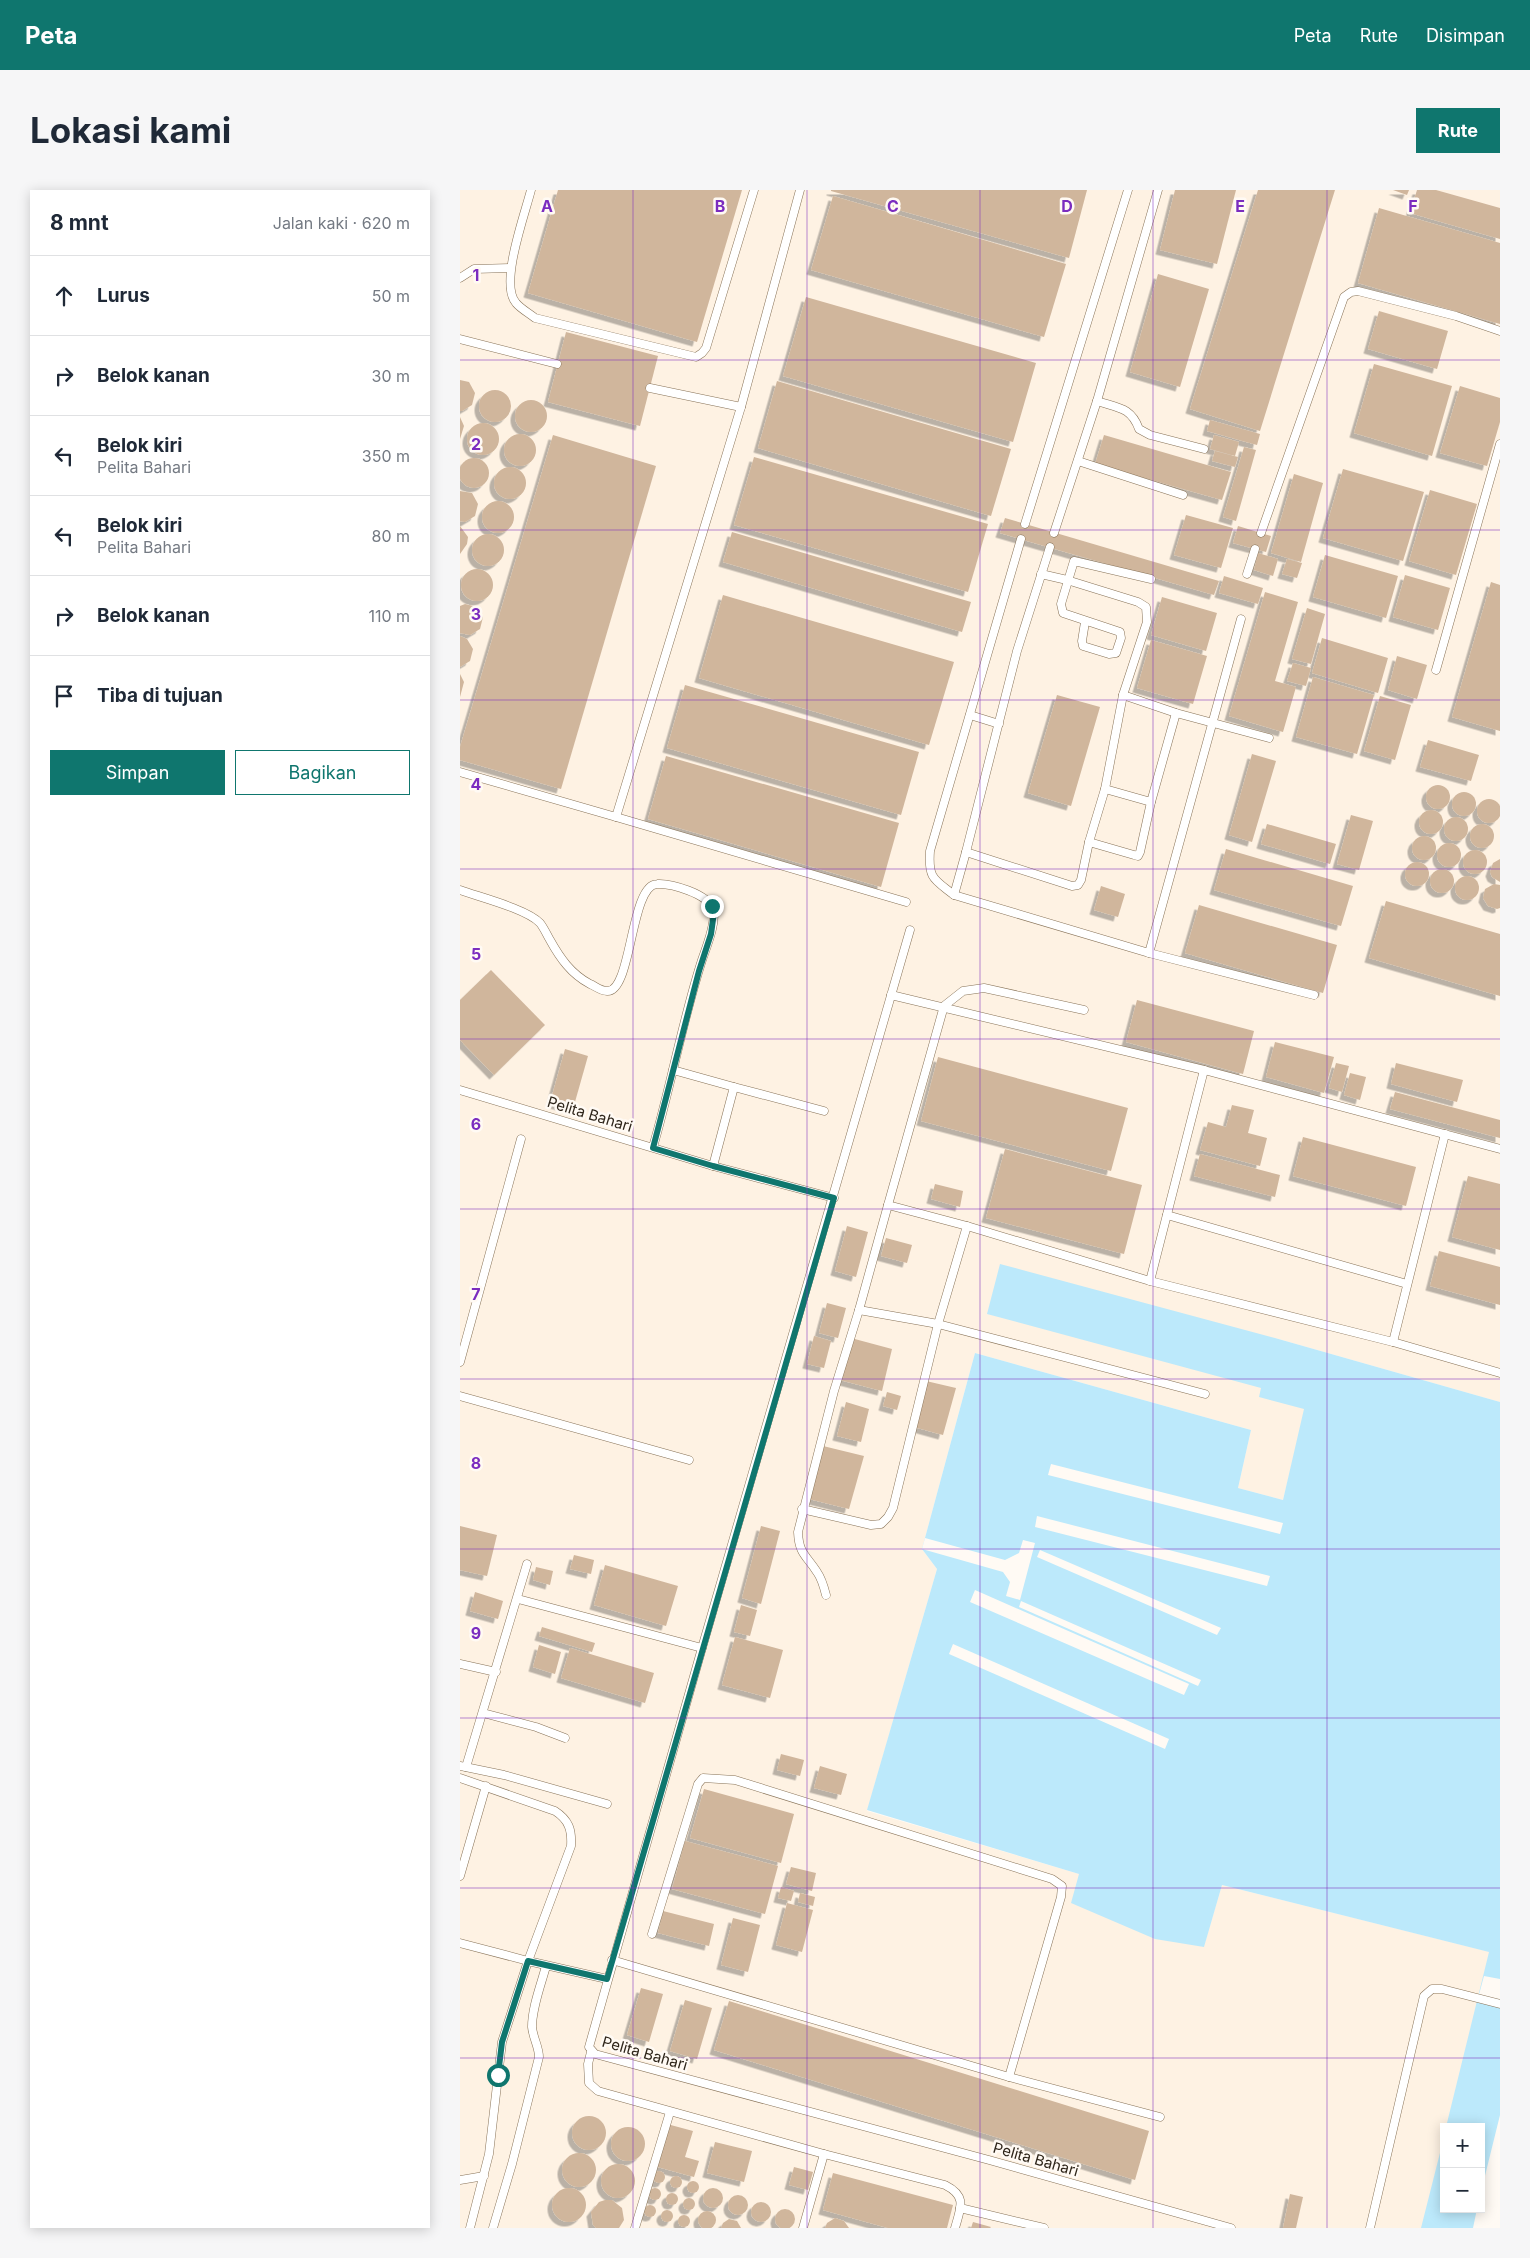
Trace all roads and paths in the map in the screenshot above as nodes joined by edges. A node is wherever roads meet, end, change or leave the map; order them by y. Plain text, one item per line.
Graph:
1 (531, 190) edge
2 (754, 190) edge
3 (800, 190) edge
4 (1128, 190) edge
5 (1158, 190) edge
6 (510, 268) junction
7 (460, 278) edge
8 (1500, 331) edge
9 (460, 339) edge
10 (558, 364) dead end
11 (650, 388) dead end
12 (1097, 402) junction
13 (741, 407) junction
14 (1500, 444) edge
15 (1204, 448) dead end
16 (1078, 461) junction
17 (1183, 495) dead end
18 (1025, 524) dead end
19 (1054, 533) dead end
20 (1261, 533) dead end
21 (1021, 539) dead end
22 (1050, 547) dead end
23 (1255, 549) dead end
24 (1041, 574) junction
25 (1247, 574) dead end
26 (1151, 579) dead end
27 (1067, 580) junction
28 (1241, 619) dead end
29 (1085, 622) junction
30 (1436, 670) dead end
31 (1123, 695) junction
32 (1176, 713) junction
33 (970, 715) junction
34 (1212, 722) junction
35 (999, 724) junction
36 (1269, 738) dead end
37 (460, 772) edge
38 (1105, 789) junction
39 (1151, 802) junction
40 (616, 817) junction
41 (1089, 842) junction
42 (966, 852) junction
43 (460, 890) edge
44 (954, 895) junction
45 (906, 902) dead end
46 (910, 930) dead end
47 (1149, 953) junction
48 (891, 995) junction
49 (1314, 995) dead end
50 (944, 1006) junction
51 (1084, 1010) dead end
52 (673, 1070) junction
53 (1204, 1070) junction
54 (734, 1087) junction
55 (460, 1090) edge
56 (824, 1111) dead end
57 (1445, 1134) junction
58 (521, 1139) dead end
59 (653, 1148) junction
60 (1500, 1149) edge
61 (713, 1166) junction
62 (834, 1198) junction
63 (888, 1206) junction
64 (1167, 1215) junction
65 (967, 1226) junction
66 (1150, 1280) junction
67 (1407, 1284) junction
68 (859, 1310) junction
69 (938, 1324) junction
70 (1393, 1342) junction
71 (460, 1362) edge
72 (1500, 1373) edge
73 (1205, 1394) dead end
74 (460, 1396) edge
75 (689, 1460) dead end
76 (802, 1509) junction
77 (527, 1564) dead end
78 (826, 1595) dead end
79 (518, 1599) junction
80 (702, 1648) junction
81 (460, 1664) edge
82 (496, 1672) junction
83 (483, 1713) junction
84 (565, 1738) dead end
85 (463, 1767) edge
86 (460, 1778) edge
87 (486, 1786) junction
88 (607, 1804) dead end
89 (460, 1876) edge
90 (652, 1934) dead end
91 (460, 1943) edge
92 (612, 1960) junction
93 (528, 1961) junction
94 (546, 1966) junction
95 (607, 1979) junction
96 (1500, 2004) edge
97 (590, 2052) junction
98 (1009, 2077) junction
99 (670, 2112) junction
100 (1160, 2117) dead end
101 (824, 2154) junction
102 (484, 2176) junction
103 (460, 2180) edge
104 (960, 2208) junction
105 (470, 2228) edge
106 (493, 2228) edge
107 (635, 2228) edge
108 (803, 2228) edge
109 (955, 2228) edge
110 (1044, 2228) edge
111 (1231, 2228) edge
112 (1370, 2228) edge

1 - 6 lane
2 - 6 lane
3 - 13 lane
4 - 18 lane
5 - 12 lane
6 - 7 lane
8 - 20 lane
9 - 10 lane
11 - 13 lane
12 - 15 lane
12 - 16 lane
13 - 40 lane
14 - 30 lane
16 - 17 lane
16 - 19 lane
21 - 33 lane
22 - 24 lane
23 - 25 lane
24 - 27 lane
24 - 35 lane
26 - 27 lane
27 - 29 lane
27 - 31 lane
28 - 34 lane
29 - 29 lane
31 - 32 lane
31 - 38 lane
32 - 34 lane
32 - 39 lane
33 - 35 lane
33 - 44 lane
34 - 36 lane
34 - 47 lane
35 - 42 lane
37 - 40 lane
38 - 39 lane
38 - 41 lane
39 - 41 lane
40 - 45 lane
41 - 42 lane
42 - 44 lane
43 - 52 lane
44 - 47 lane
46 - 48 lane
47 - 49 lane
48 - 50 lane
48 - 62 lane
50 - 51 lane
50 - 53 lane
50 - 63 lane
52 - 54 lane
52 - 59 lane
53 - 57 lane
53 - 64 lane
54 - 56 lane
54 - 61 lane
55 - 59 lane, Pelita Bahari
57 - 60 lane
57 - 67 lane
58 - 71 lane
59 - 61 lane, Pelita Bahari
61 - 62 lane, Pelita Bahari
62 - 80 lane, Pelita Bahari
63 - 65 lane
63 - 68 lane
64 - 66 lane
64 - 67 lane
65 - 66 lane
65 - 69 lane
66 - 70 lane
67 - 70 lane
68 - 69 lane
68 - 76 lane
69 - 73 lane
69 - 76 lane
70 - 72 lane
74 - 75 lane
76 - 78 lane
77 - 79 lane
79 - 80 lane
79 - 82 lane
80 - 92 lane, Pelita Bahari
81 - 82 lane
82 - 83 lane
83 - 84 lane
83 - 85 lane
85 - 88 lane
86 - 87 lane
87 - 89 lane
87 - 93 lane
90 - 98 lane
91 - 93 lane
92 - 95 lane, Pelita Bahari
92 - 98 lane
93 - 94 lane
93 - 102 lane
94 - 95 lane
94 - 106 lane
95 - 97 lane, Pelita Bahari
96 - 112 lane
97 - 99 lane
97 - 111 lane, Pelita Bahari
98 - 100 lane
99 - 101 lane
99 - 107 lane
101 - 104 lane
101 - 108 lane
102 - 103 lane
102 - 105 lane
104 - 109 lane
104 - 110 lane

